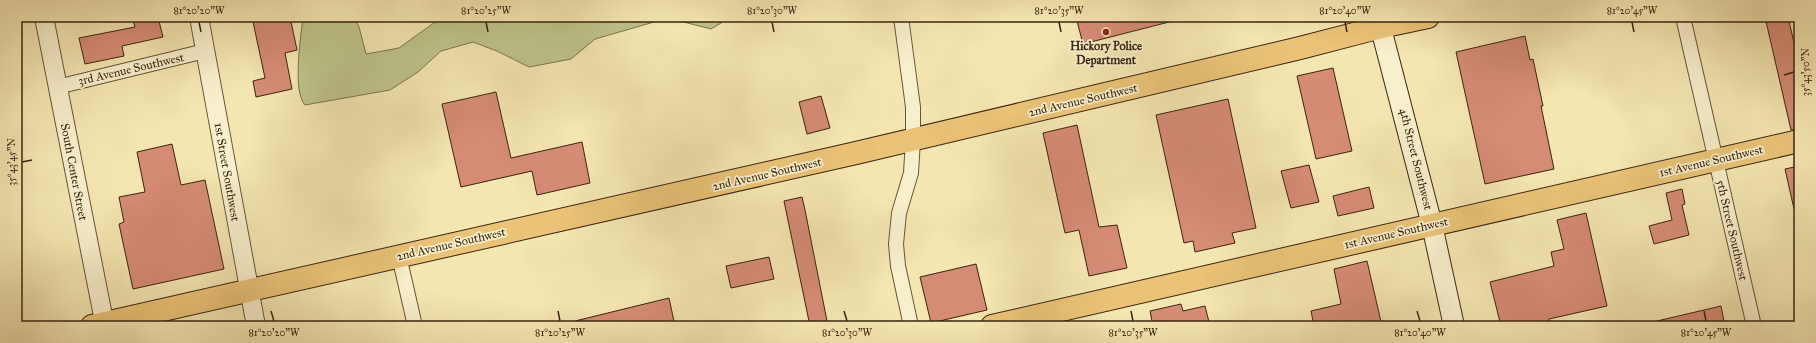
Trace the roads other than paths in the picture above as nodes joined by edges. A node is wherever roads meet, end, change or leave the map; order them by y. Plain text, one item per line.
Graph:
1 (44, 17) edge
2 (199, 17) edge
3 (901, 17) edge
4 (1428, 17) edge
5 (1683, 17) edge
6 (1380, 22) edge
7 (205, 51) junction
8 (56, 87) junction
9 (913, 140) junction
10 (1799, 141) edge
11 (1716, 160) junction
12 (1432, 225) junction
13 (399, 256) junction
14 (248, 290) junction
15 (101, 325) edge
16 (256, 326) edge
17 (415, 326) edge
18 (911, 326) edge
19 (992, 326) edge
20 (1454, 326) edge
21 (1754, 326) edge

1 - 8 street, South Center Street
2 - 7 street, 1st Street Southwest
3 - 9 street
4 - 6 main road, 2nd Avenue Southwest
5 - 11 street, 5th Street Southwest
6 - 9 main road, 2nd Avenue Southwest
6 - 12 main road, 4th Street Southwest
7 - 8 street, 3rd Avenue Southwest
7 - 14 street, 1st Street Southwest
8 - 15 street, South Center Street
9 - 13 main road, 2nd Avenue Southwest
9 - 18 street
10 - 11 main road, 1st Avenue Southwest
11 - 12 main road, 1st Avenue Southwest
11 - 21 street, 5th Street Southwest
12 - 19 main road, 1st Avenue Southwest
12 - 20 main road, 4th Street Southwest
13 - 14 main road, 2nd Avenue Southwest
13 - 17 street
14 - 15 main road, 2nd Avenue Southwest
14 - 16 street, 1st Street Southwest

